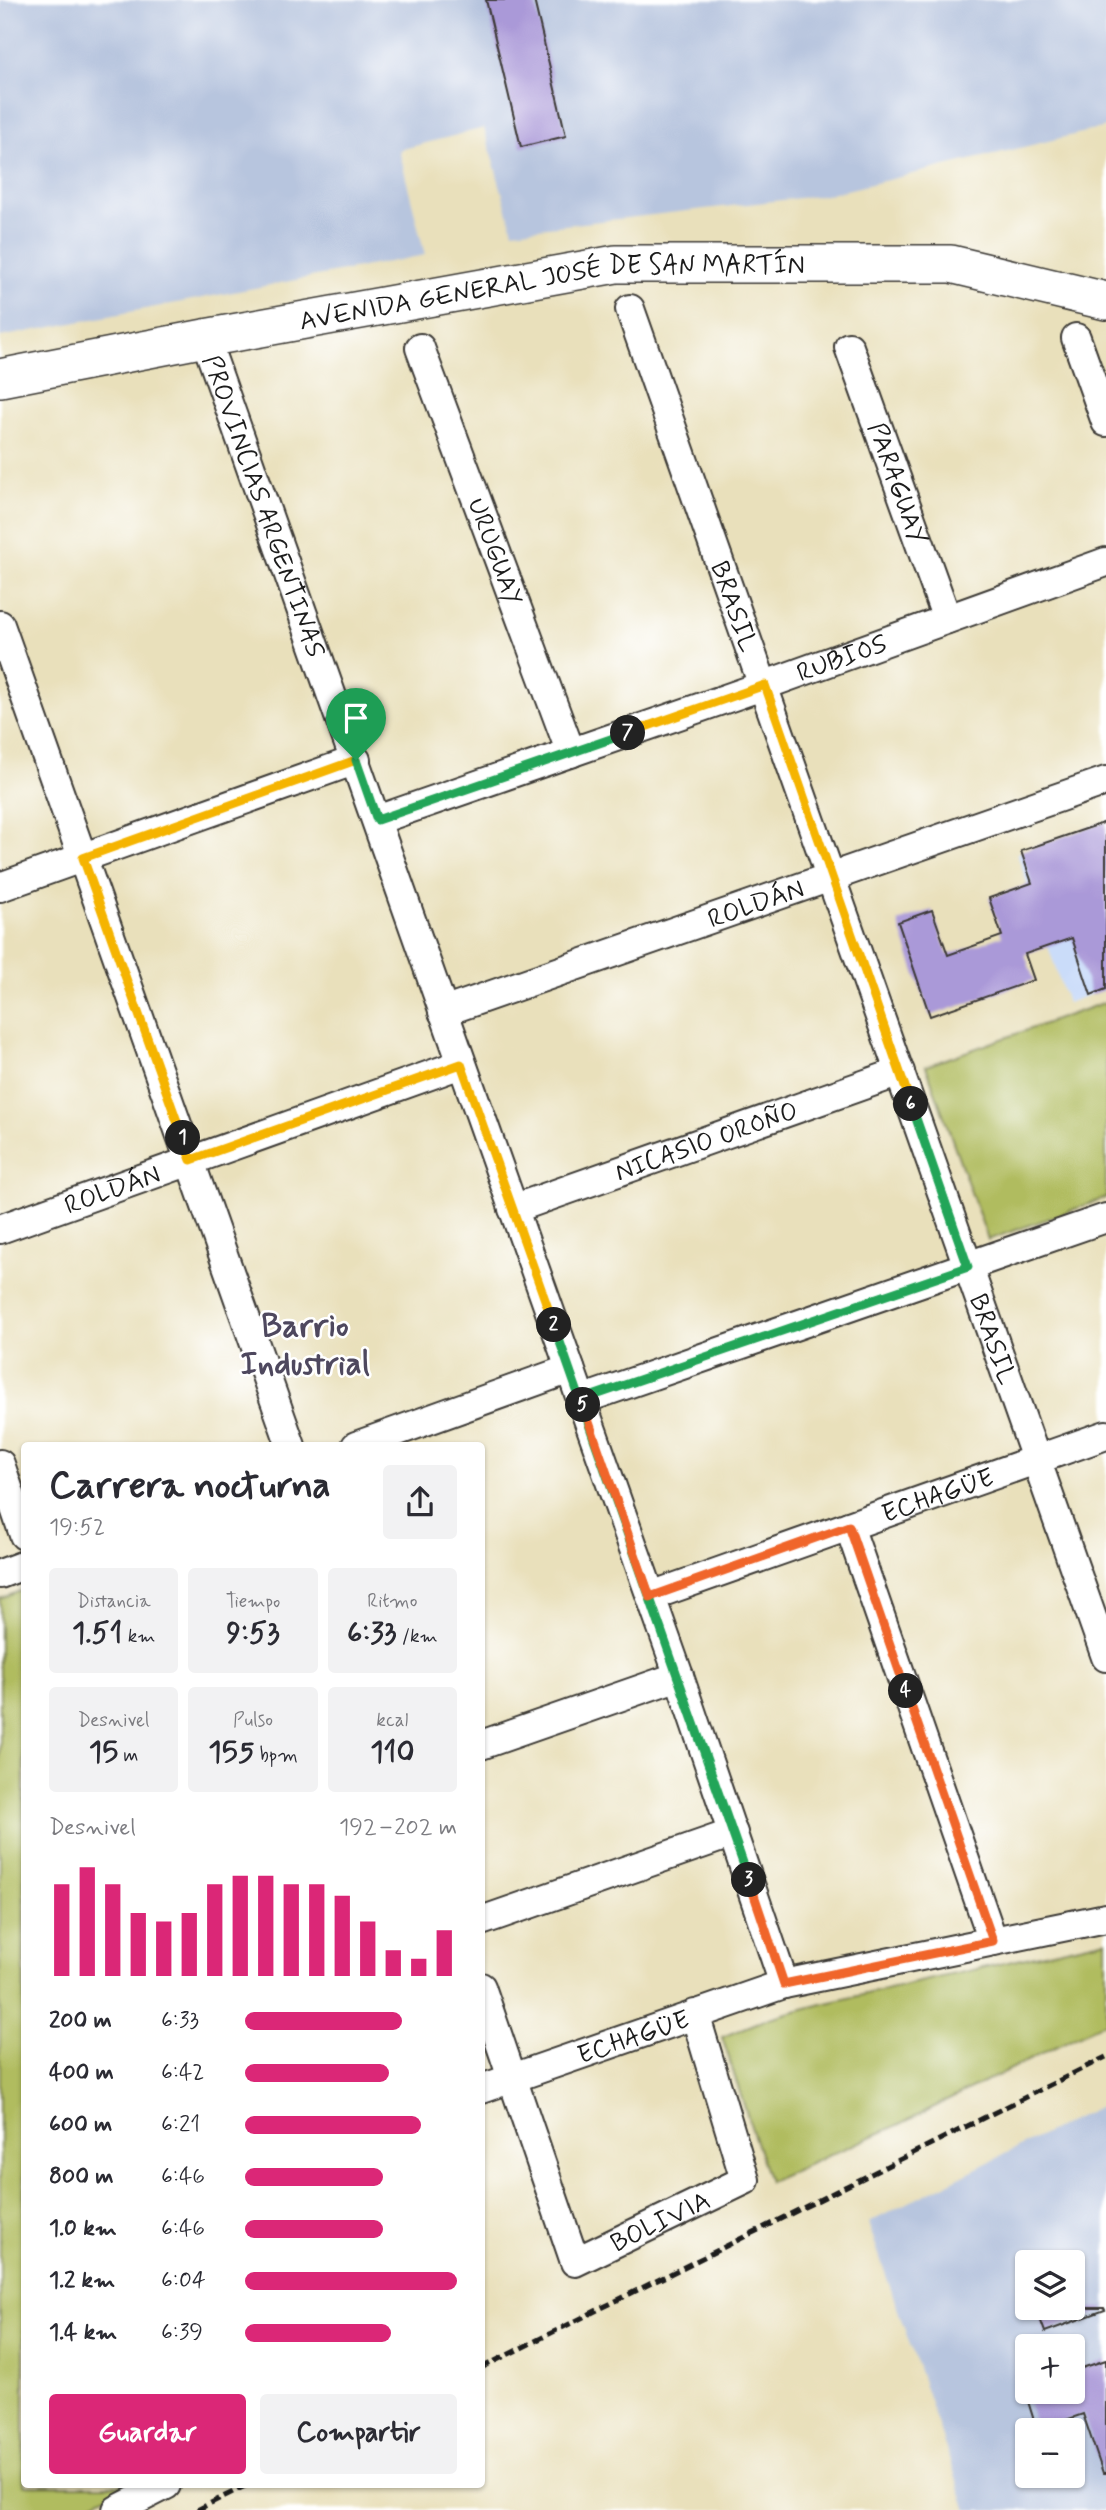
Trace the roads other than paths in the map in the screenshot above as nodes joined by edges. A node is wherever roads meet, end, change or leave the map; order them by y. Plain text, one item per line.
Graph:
1 (1106, 301) edge
2 (630, 309) dead end
3 (205, 338) junction
4 (1076, 338) dead end
5 (421, 348) dead end
6 (849, 348) dead end
7 (0, 378) edge
8 (1106, 422) edge
9 (1106, 562) edge
10 (947, 619) junction
11 (0, 625) edge
12 (765, 685) junction
13 (571, 753) junction
14 (356, 760) junction
15 (1106, 781) edge
16 (377, 820) junction
17 (83, 858) junction
18 (831, 877) junction
19 (0, 887) edge
20 (443, 1012) junction
21 (461, 1064) junction
22 (900, 1072) junction
23 (191, 1160) junction
24 (513, 1209) junction
25 (1106, 1218) edge
26 (0, 1228) edge
27 (968, 1267) junction
28 (570, 1369) junction
29 (581, 1400) junction
30 (1106, 1435) edge
31 (289, 1442) edge
32 (367, 1442) edge
33 (1037, 1460) junction
34 (0, 1464) edge
35 (21, 1526) edge
36 (849, 1526) junction
37 (21, 1566) edge
38 (0, 1574) edge
39 (650, 1597) junction
40 (1106, 1657) edge
41 (679, 1676) junction
42 (485, 1744) edge
43 (733, 1833) junction
44 (1106, 1918) edge
45 (485, 1920) edge
46 (993, 1941) junction
47 (784, 1984) junction
48 (485, 1998) edge
49 (695, 2014) junction
50 (513, 2077) junction
51 (485, 2088) edge
52 (160, 2488) edge
53 (117, 2510) edge

1 - 3 main road, AVENIDA GENERAL JOSÉ DE SAN MARTÍN
2 - 12 street, BRASIL
3 - 7 main road, AVENIDA GENERAL JOSÉ DE SAN MARTÍN
3 - 14 street, PROVINCIAS ARGENTINAS
4 - 8 street
5 - 13 street, URUGUAY
6 - 10 street, PARAGUAY
9 - 10 street, RUBIOS
10 - 12 street, RUBIOS
11 - 17 street
12 - 13 street, RUBIOS
12 - 18 street, BRASIL
13 - 16 street, RUBIOS
14 - 16 street, PROVINCIAS ARGENTINAS
14 - 17 street
15 - 18 street, ROLDÁN
16 - 20 street, PROVINCIAS ARGENTINAS
17 - 19 street
17 - 23 street
18 - 20 street, ROLDÁN
18 - 22 street, BRASIL
20 - 21 street, PROVINCIAS ARGENTINAS
21 - 23 street, ROLDÁN
21 - 24 street, PROVINCIAS ARGENTINAS
22 - 24 street, NICASIO OROÑO
22 - 27 street, BRASIL
23 - 26 street, ROLDÁN
23 - 31 street
24 - 28 street, PROVINCIAS ARGENTINAS
25 - 27 street
27 - 29 street
27 - 33 street, BRASIL
28 - 29 street, PROVINCIAS ARGENTINAS
28 - 32 street
29 - 39 street, PROVINCIAS ARGENTINAS
30 - 33 street, ECHAGÜE
33 - 36 street, ECHAGÜE
33 - 40 street, BRASIL
34 - 35 street
36 - 39 street, ECHAGÜE
36 - 46 street
37 - 38 street
39 - 41 street, PROVINCIAS ARGENTINAS
41 - 42 street
41 - 43 street, PROVINCIAS ARGENTINAS
43 - 45 street
43 - 47 street, PROVINCIAS ARGENTINAS
44 - 46 street
46 - 47 street
47 - 49 street, ECHAGÜE
48 - 50 street
49 - 50 street, ECHAGÜE
49 - 50 street, BOLIVIA
50 - 51 street, ECHAGÜE
52 - 53 street

